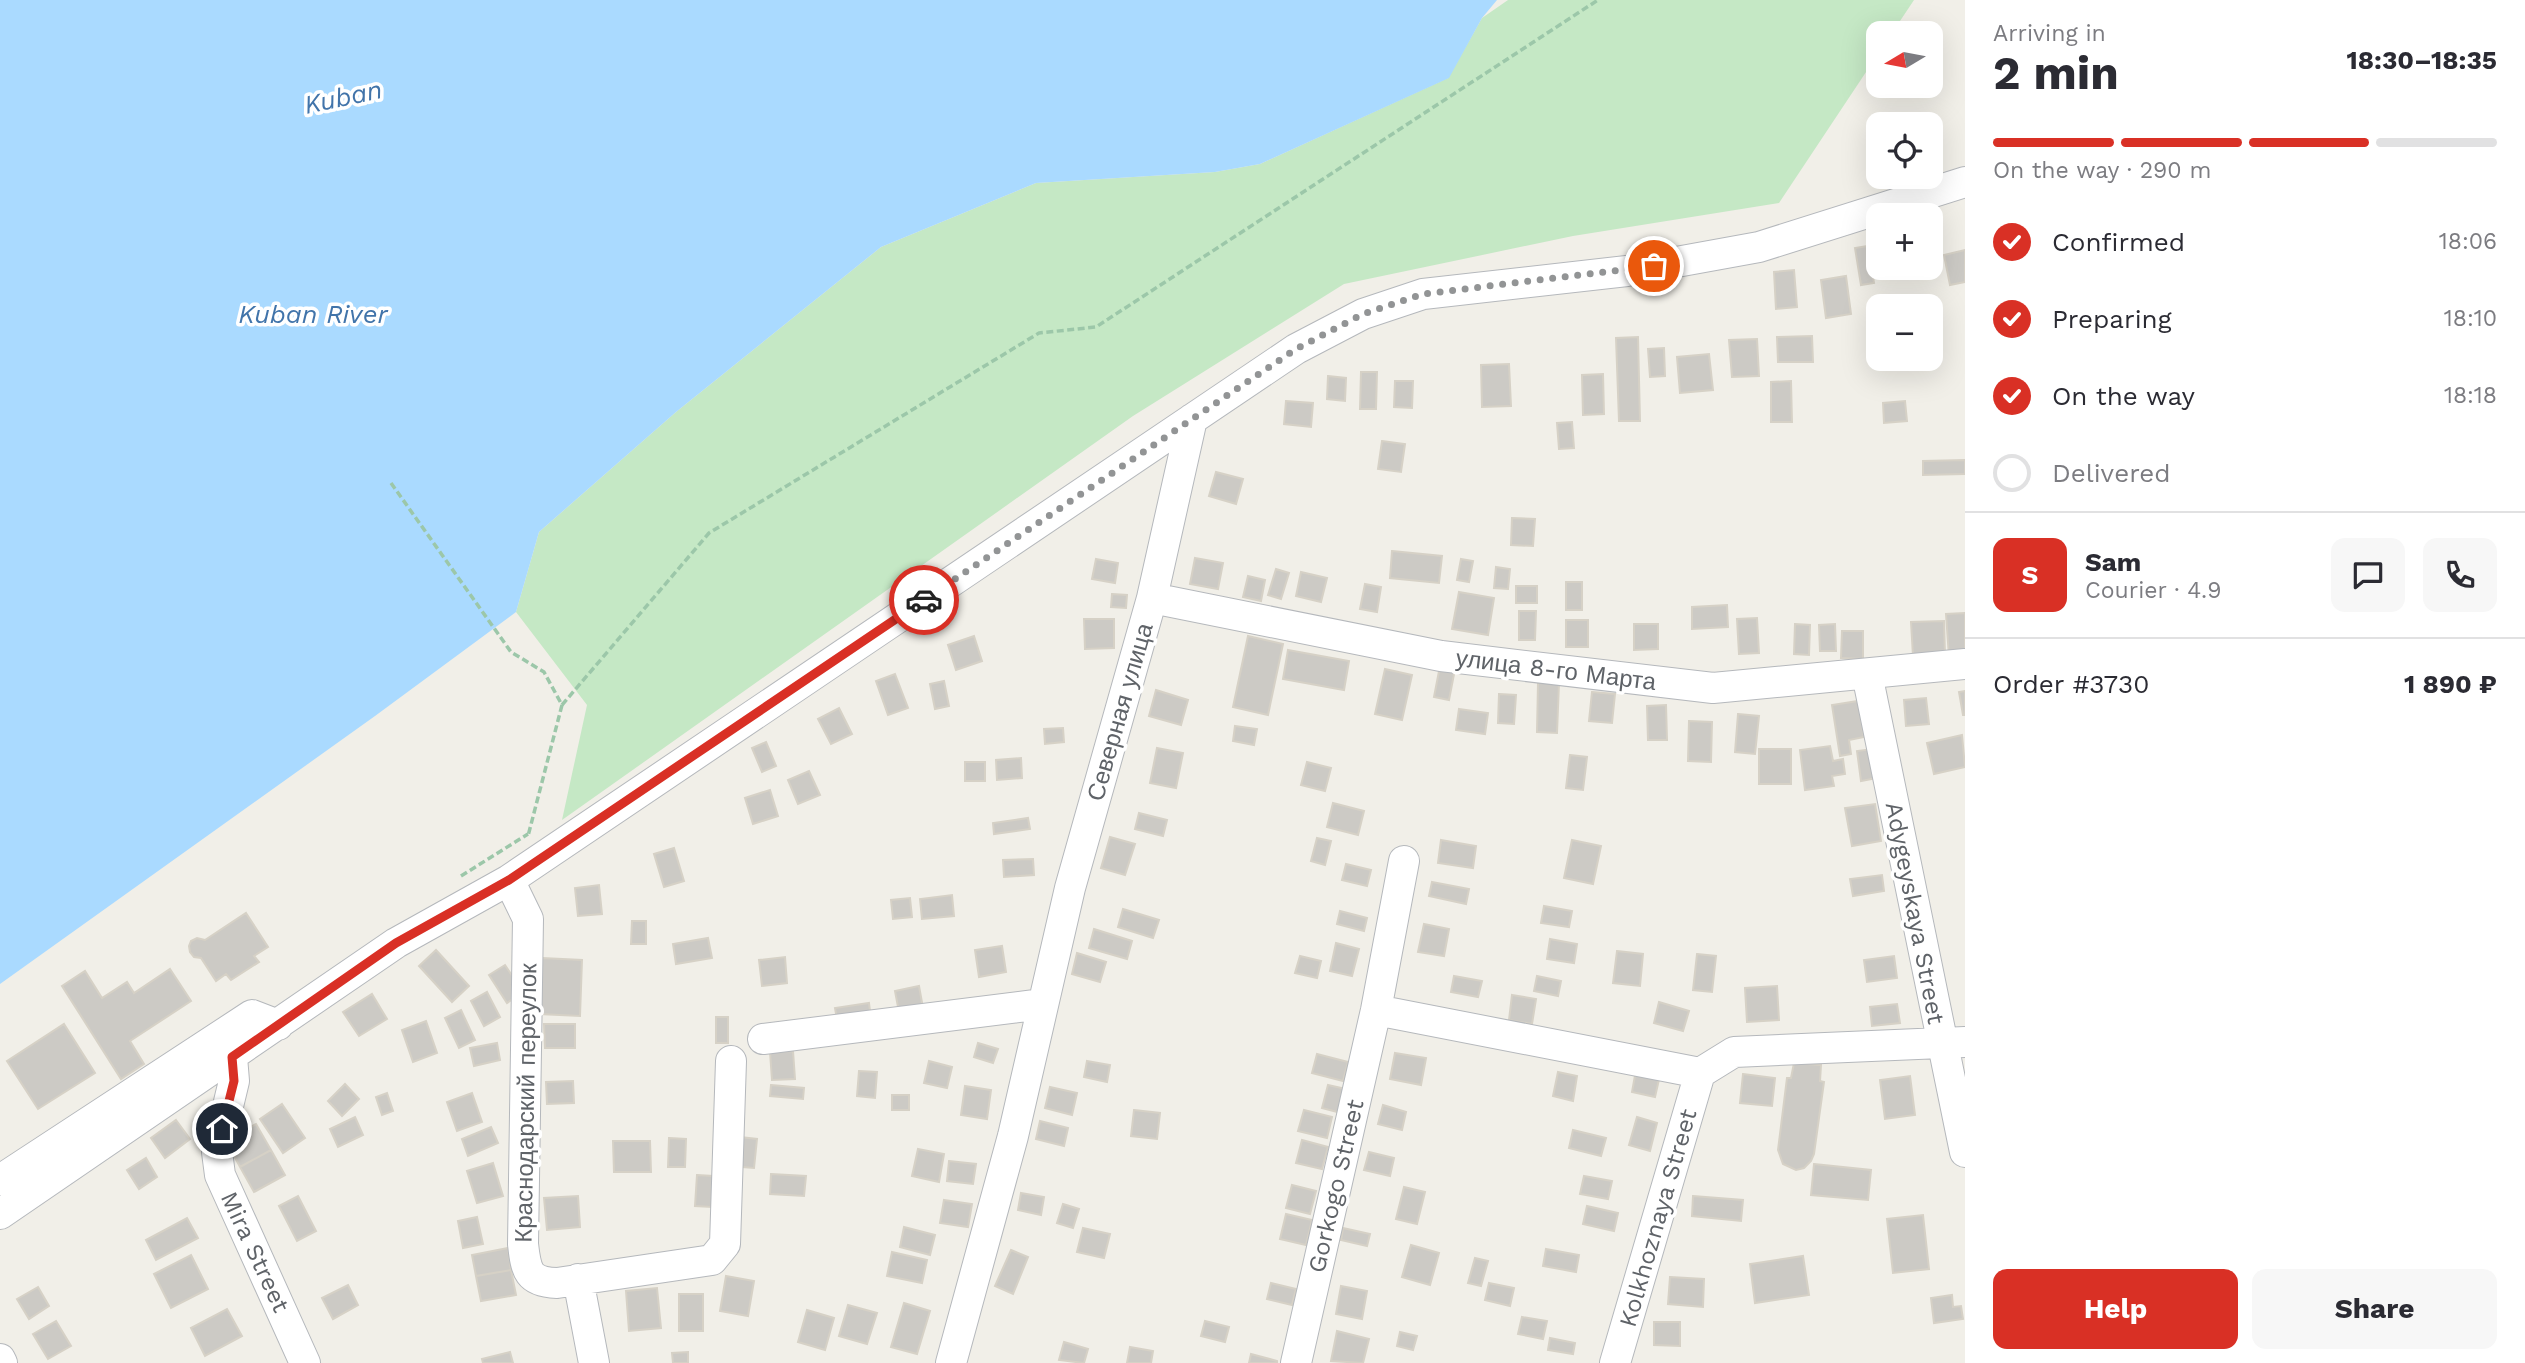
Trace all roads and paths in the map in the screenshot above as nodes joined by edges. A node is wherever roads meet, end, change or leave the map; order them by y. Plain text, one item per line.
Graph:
1 (1598, 0) edge
2 (1965, 182) edge
3 (1192, 419) junction
4 (391, 483) dead end
5 (1152, 598) junction
6 (1965, 664) edge
7 (1867, 674) junction
8 (562, 705) junction
9 (1404, 861) dead end
10 (517, 875) junction
11 (1043, 1004) junction
12 (1376, 1010) junction
13 (278, 1025) junction
14 (763, 1039) dead end
15 (1953, 1042) edge
16 (232, 1057) junction
17 (731, 1061) dead end
18 (1700, 1073) junction
19 (1965, 1152) edge
20 (0, 1180) edge
21 (0, 1214) edge
22 (578, 1279) junction
23 (305, 1363) edge
24 (594, 1363) edge
25 (951, 1363) edge
26 (1296, 1363) edge
27 (1615, 1363) edge

1 - 8 path
2 - 3 street
3 - 5 street, Северная улица
3 - 10 street
4 - 8 path
5 - 7 street, улица 8-го Марта
5 - 11 street, Северная улица
6 - 7 street, улица 8-го Марта
7 - 15 street, Adygeyskaya Street
8 - 10 path
9 - 12 street, Gorkogo Street
10 - 13 street
10 - 22 street, Краснодарский переулок
11 - 14 street
11 - 25 street, Северная улица
12 - 18 street
12 - 26 street, Gorkogo Street
13 - 16 street
13 - 20 street
15 - 18 street
15 - 19 street, Adygeyskaya Street
16 - 21 street
16 - 23 street, Mira Street
17 - 22 street, Краснодарский переулок
18 - 27 street, Kolkhoznaya Street
22 - 24 street

